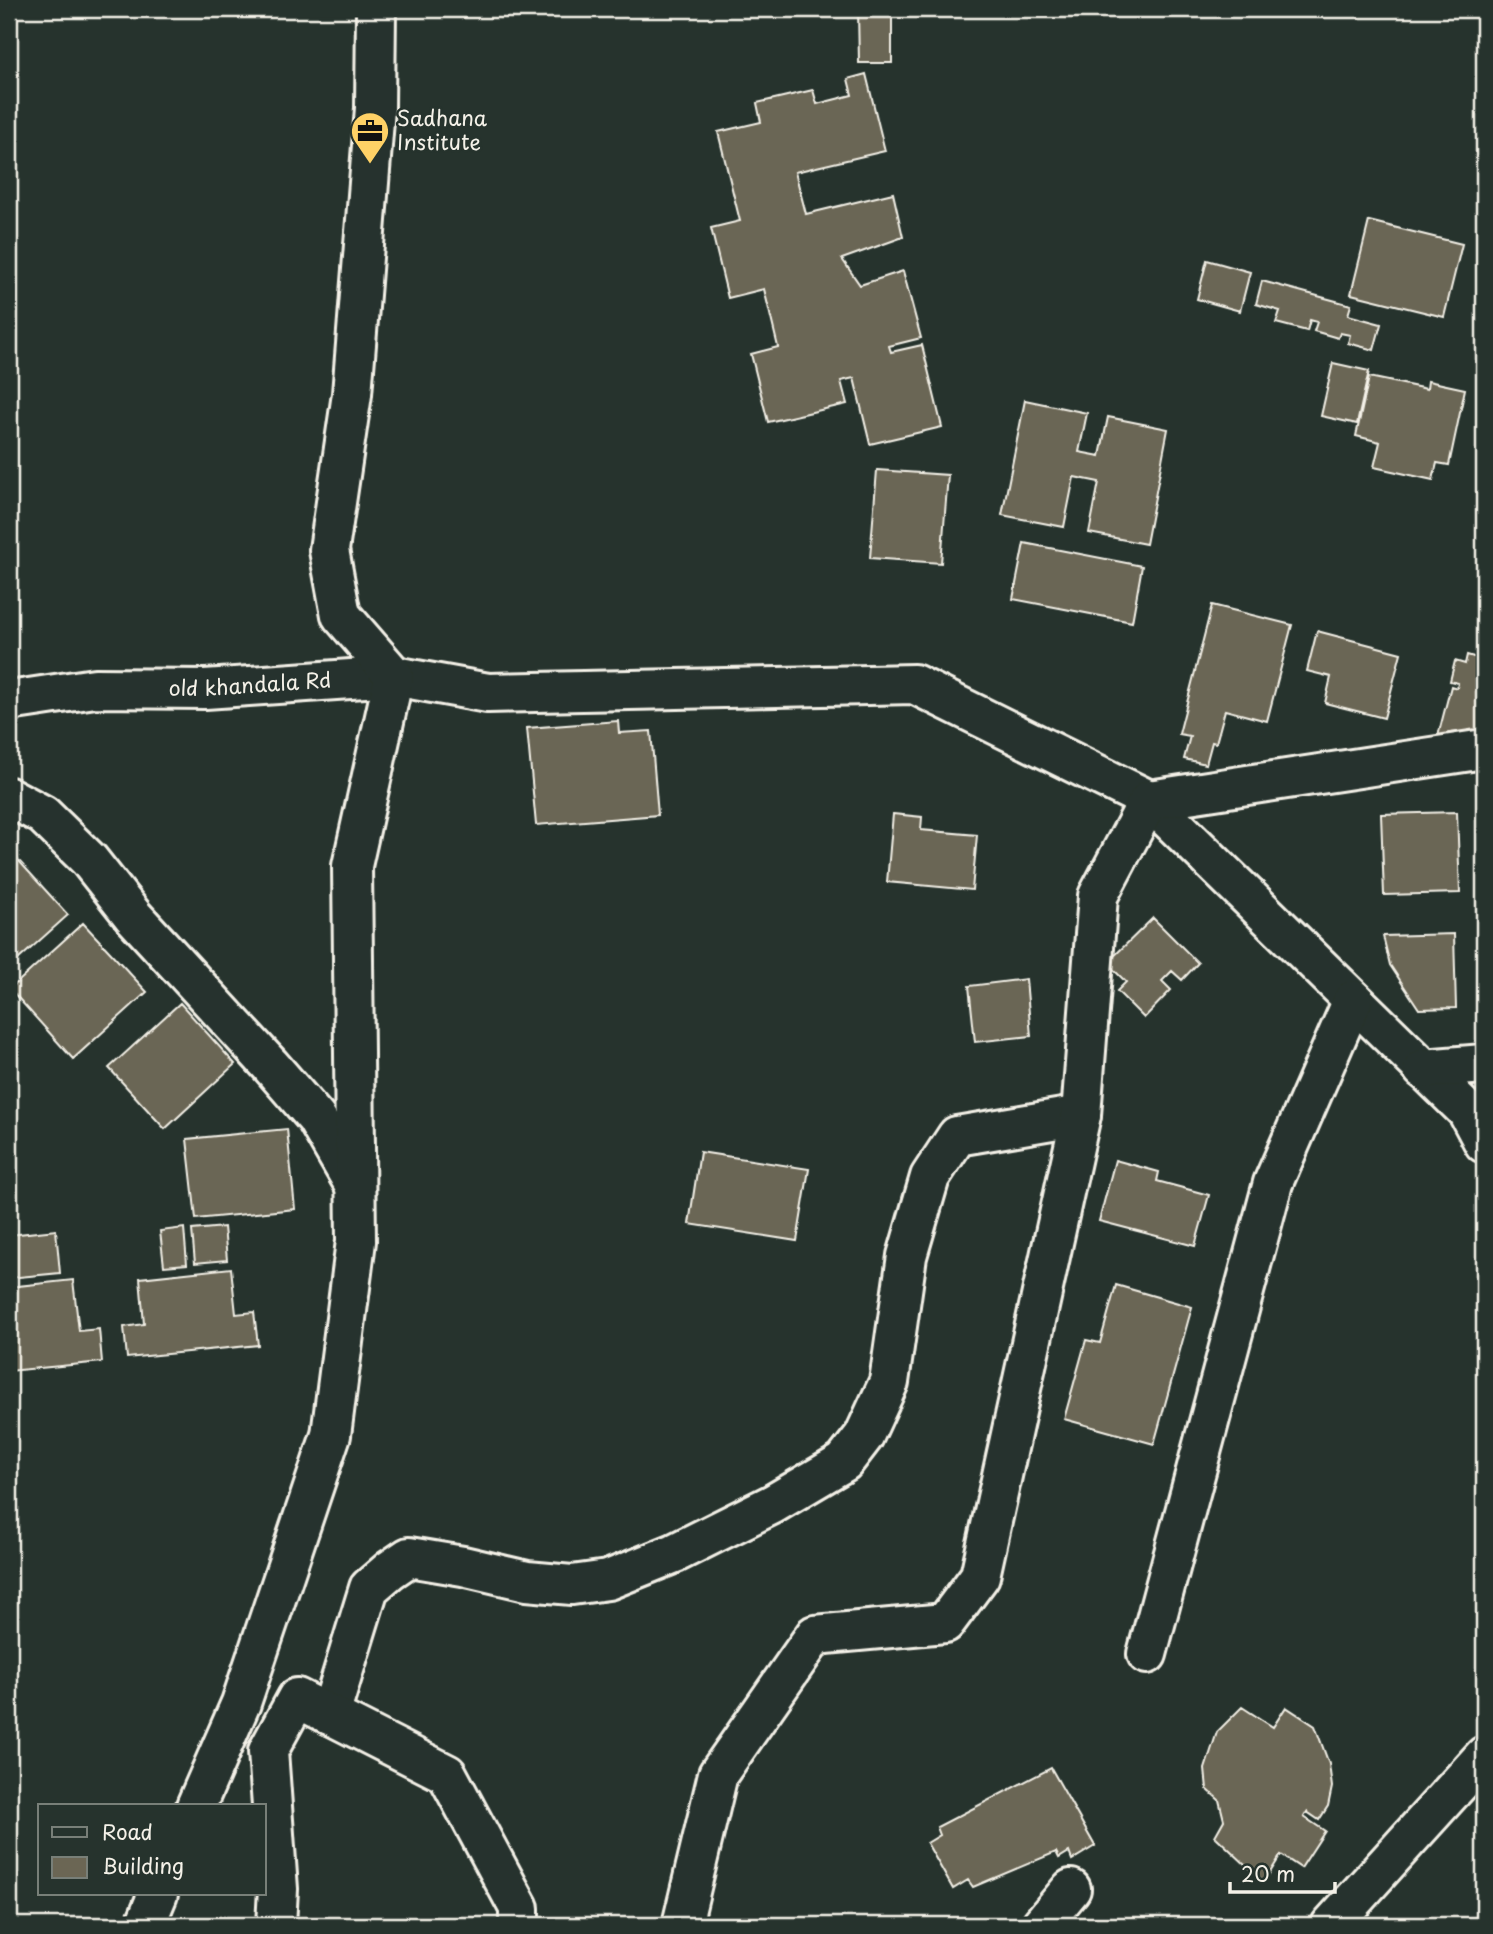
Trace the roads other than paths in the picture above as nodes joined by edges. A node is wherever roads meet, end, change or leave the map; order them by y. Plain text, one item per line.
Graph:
1 (376, 9) edge
2 (394, 676) junction
3 (9, 701) edge
4 (1484, 749) edge
5 (9, 797) edge
6 (1149, 800) junction
7 (1353, 1000) junction
8 (1484, 1064) edge
9 (1423, 1069) junction
10 (1081, 1115) junction
11 (1484, 1143) edge
12 (355, 1186) junction
13 (1147, 1654) dead end
14 (330, 1715) junction
15 (1484, 1756) edge
16 (197, 1804) edge
17 (1071, 1889) dead end
18 (157, 1896) edge
19 (145, 1925) edge
20 (276, 1925) edge
21 (519, 1925) edge
22 (682, 1925) edge
23 (1041, 1925) edge
24 (1331, 1925) edge

1 - 2 street
2 - 3 street, old khandala Rd
2 - 6 street, old khandala Rd
2 - 12 street
4 - 6 street
5 - 12 street
6 - 7 street, old khandala Rd
6 - 10 street
7 - 9 street, old khandala Rd
7 - 13 street
8 - 9 street
9 - 11 street, old khandala Rd
10 - 14 street
10 - 22 street
12 - 16 street
14 - 20 street
14 - 21 street
15 - 24 street
17 - 23 street
18 - 19 street

